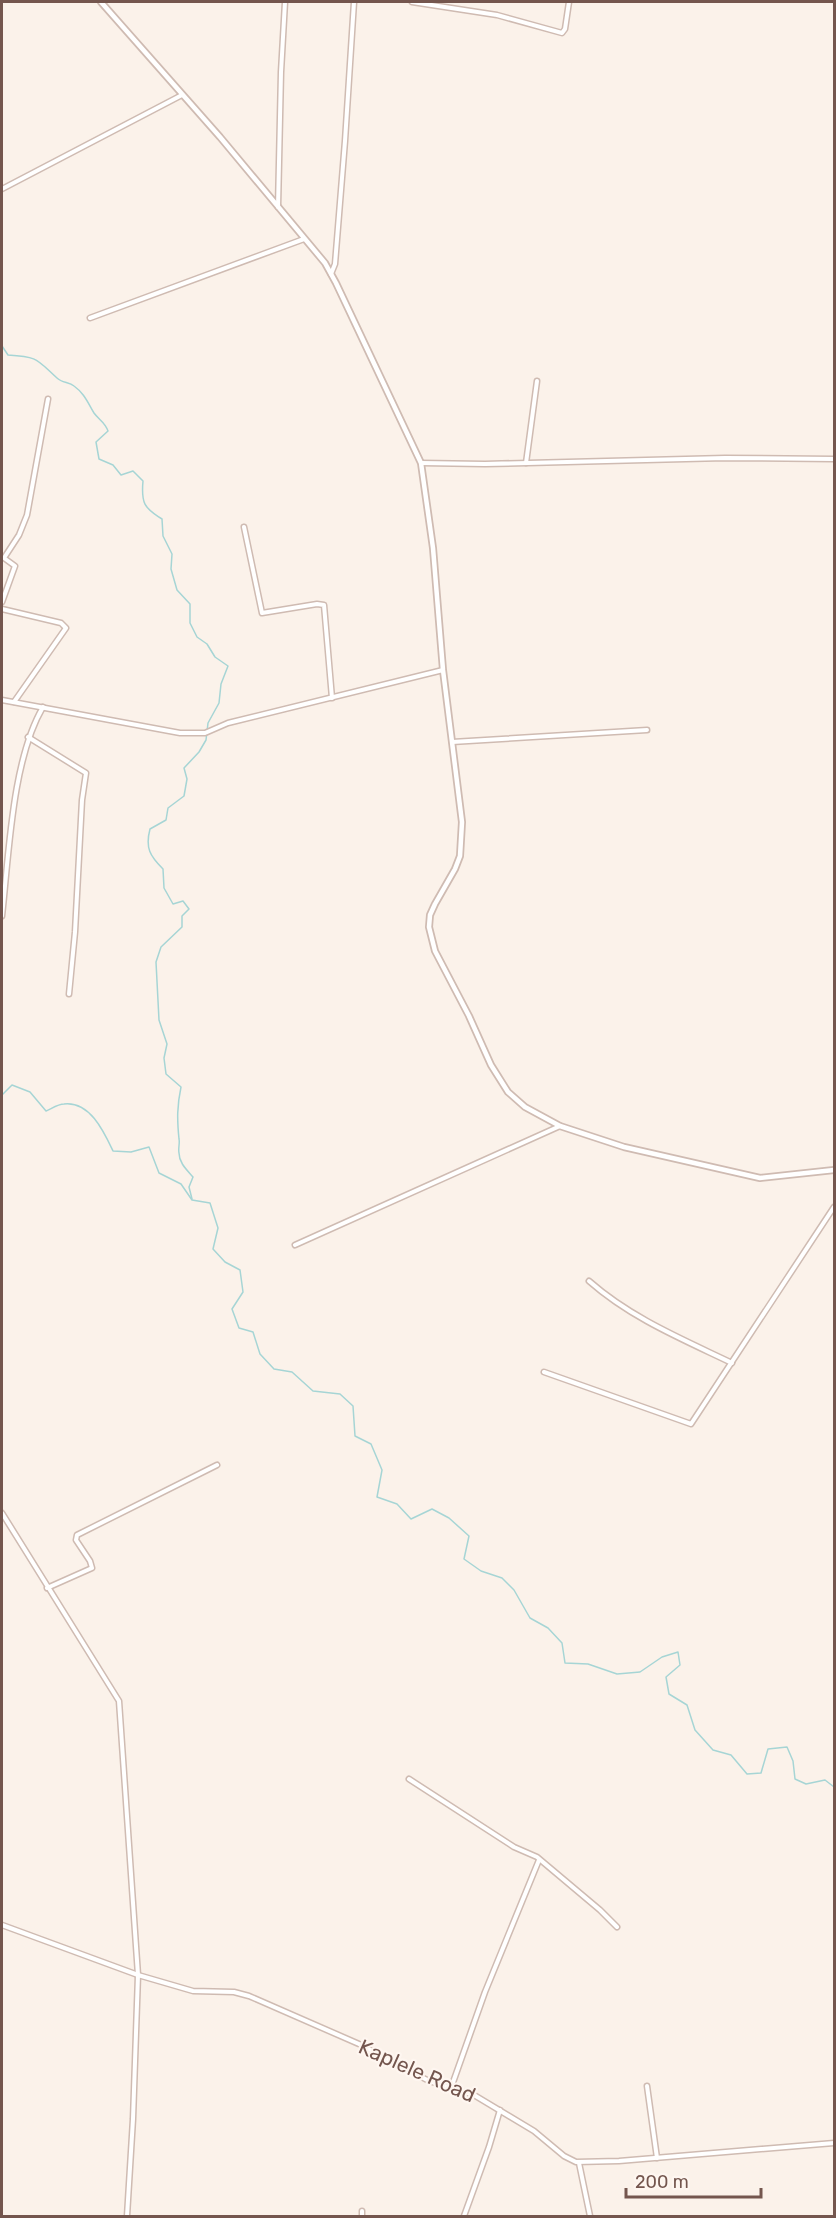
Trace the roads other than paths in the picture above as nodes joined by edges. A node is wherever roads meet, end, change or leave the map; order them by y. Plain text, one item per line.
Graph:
1 (101, 2) edge
2 (285, 2) edge
3 (354, 2) edge
4 (412, 2) edge
5 (569, 2) edge
6 (182, 95) junction
7 (2, 189) edge
8 (278, 207) junction
9 (304, 238) junction
10 (332, 274) junction
11 (90, 318) dead end
12 (537, 381) dead end
13 (48, 399) dead end
14 (834, 459) edge
15 (421, 463) junction
16 (526, 463) junction
17 (244, 527) dead end
18 (2, 602) edge
19 (2, 609) edge
20 (443, 670) junction
21 (332, 698) junction
22 (2, 700) edge
23 (14, 702) junction
24 (43, 707) junction
25 (647, 730) dead end
26 (28, 737) junction
27 (452, 742) junction
28 (2, 916) edge
29 (69, 994) dead end
30 (560, 1126) junction
31 (834, 1170) edge
32 (834, 1207) edge
33 (295, 1245) dead end
34 (589, 1281) dead end
35 (732, 1363) junction
36 (544, 1372) dead end
37 (217, 1465) dead end
38 (2, 1513) edge
39 (47, 1588) junction
40 (409, 1779) dead end
41 (539, 1860) junction
42 (2, 1925) edge
43 (617, 1927) dead end
44 (138, 1975) junction
45 (647, 2086) dead end
46 (452, 2088) junction
47 (500, 2110) junction
48 (834, 2143) edge
49 (657, 2158) junction
50 (579, 2163) junction
51 (127, 2217) edge
52 (464, 2217) edge
53 (590, 2217) edge

1 - 6 street
2 - 8 street
3 - 10 street
4 - 5 street
6 - 7 street
6 - 8 street
8 - 9 street
9 - 10 street
9 - 11 street
10 - 15 street
12 - 16 street
13 - 18 street
14 - 16 street
15 - 16 street
15 - 20 street
17 - 21 street
19 - 23 street
20 - 21 street
20 - 27 street
21 - 24 street
22 - 23 street
23 - 24 street
24 - 26 street
25 - 27 street
26 - 28 street
26 - 29 street
27 - 30 street
30 - 31 street
30 - 33 street
32 - 35 street
34 - 35 street
35 - 36 street
37 - 39 street
38 - 39 street
39 - 44 street
40 - 41 street
41 - 43 street
41 - 46 street
42 - 44 street, Kaplele Road
44 - 46 street, Kaplele Road
44 - 51 street
45 - 49 street
46 - 47 street, Kaplele Road
47 - 50 street, Kaplele Road
47 - 52 street
48 - 49 street
49 - 50 street
50 - 53 street

